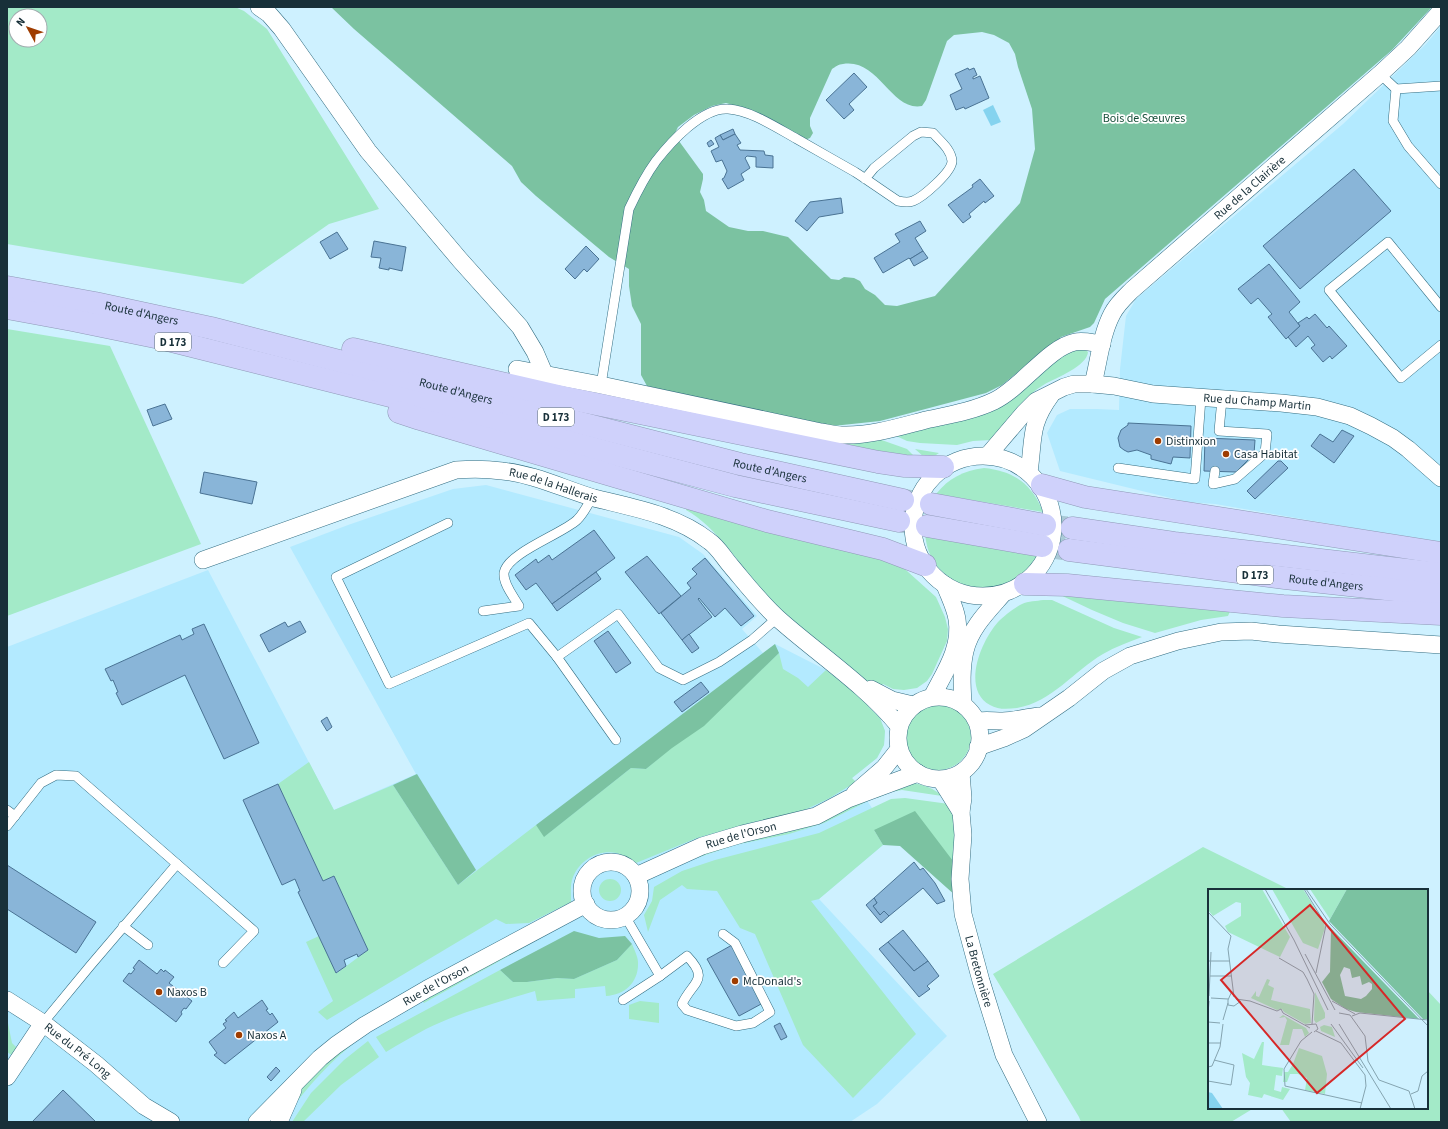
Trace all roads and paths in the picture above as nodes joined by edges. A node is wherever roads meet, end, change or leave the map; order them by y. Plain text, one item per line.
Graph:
1 (260, 7) edge
2 (1441, 11) edge
3 (1380, 74) junction
4 (1440, 87) edge
5 (1396, 90) junction
6 (865, 179) junction
7 (1441, 184) edge
8 (7, 287) edge
9 (1441, 305) edge
10 (7, 308) edge
11 (211, 328) junction
12 (1102, 344) junction
13 (1441, 345) edge
14 (517, 369) dead end
15 (544, 373) junction
16 (336, 383) junction
17 (1093, 384) junction
18 (601, 385) junction
19 (1054, 392) junction
20 (1201, 398) junction
21 (1222, 399) junction
22 (989, 454) junction
23 (943, 468) junction
24 (1118, 468) dead end
25 (1215, 471) dead end
26 (1441, 478) edge
27 (1036, 479) junction
28 (592, 497) junction
29 (903, 500) tunnel mouth
30 (930, 504) tunnel mouth
31 (899, 521) tunnel mouth
32 (448, 523) dead end
33 (1045, 525) tunnel mouth
34 (927, 526) tunnel mouth
35 (1072, 528) tunnel mouth
36 (1042, 546) tunnel mouth
37 (1069, 550) tunnel mouth
38 (1441, 553) edge
39 (203, 560) dead end
40 (925, 565) junction
41 (1441, 574) edge
42 (945, 584) junction
43 (1025, 584) junction
44 (1002, 595) junction
45 (1441, 595) edge
46 (483, 611) dead end
47 (1441, 614) edge
48 (777, 618) junction
49 (1441, 645) edge
50 (557, 657) junction
51 (853, 680) junction
52 (932, 697) junction
53 (963, 704) junction
54 (913, 705) junction
55 (1045, 715) junction
56 (978, 722) junction
57 (899, 726) junction
58 (616, 740) dead end
59 (978, 747) junction
60 (899, 750) junction
61 (918, 773) junction
62 (961, 773) junction
63 (941, 780) junction
64 (848, 799) junction
65 (7, 810) edge
66 (961, 812) junction
67 (15, 816) junction
68 (7, 826) edge
69 (176, 864) junction
70 (636, 876) junction
71 (586, 904) junction
72 (625, 916) junction
73 (123, 926) junction
74 (723, 934) dead end
75 (148, 945) dead end
76 (223, 963) dead end
77 (660, 976) junction
78 (7, 1000) edge
79 (623, 1000) dead end
80 (43, 1023) junction
81 (7, 1077) edge
82 (297, 1081) junction
83 (144, 1106) junction
84 (156, 1122) edge
85 (171, 1122) edge
86 (257, 1122) edge
87 (279, 1122) edge
88 (1038, 1122) edge

1 - 15 street
2 - 3 street, Rue de la Clairière
3 - 5 lane
3 - 12 street, Rue de la Clairière
4 - 5 lane
5 - 7 lane
6 - 6 lane
6 - 18 lane
8 - 11 highway, Route d'Angers / D 173
9 - 13 lane
10 - 16 highway, Route d'Angers / D 173
11 - 23 highway
11 - 29 highway, Route d'Angers / D 173
12 - 17 street, Rue de la Clairière
12 - 18 street
14 - 15 street
15 - 18 street
16 - 31 highway, Route d'Angers / D 173
16 - 40 highway
17 - 19 street, Rue du Champ Martin
17 - 20 street, Rue du Champ Martin
19 - 22 street, Rue du Champ Martin
19 - 27 street
20 - 21 street, Rue du Champ Martin
20 - 24 lane
21 - 25 lane
21 - 26 street, Rue du Champ Martin
22 - 23 street
22 - 27 street
23 - 40 street
27 - 38 highway
27 - 43 street
28 - 39 street, Rue de la Hallerais
28 - 46 lane
28 - 48 street, Rue de la Hallerais
30 - 33 highway
32 - 50 lane
34 - 36 highway
35 - 41 highway, Route d'Angers / D 173
37 - 45 highway, Route d'Angers / D 173
40 - 42 street
42 - 44 street
42 - 52 street
43 - 44 street
43 - 47 highway
44 - 53 street
48 - 50 lane
48 - 51 street, Rue de la Hallerais
49 - 55 street
50 - 58 lane
51 - 54 street, Rue de la Hallerais
51 - 57 street, Rue de la Hallerais
52 - 53 street
52 - 54 street
53 - 56 street
54 - 57 street
55 - 56 street
55 - 59 street
56 - 59 street
57 - 60 street
59 - 62 street
60 - 61 street
60 - 64 street, Rue de l'Orson
61 - 63 street
61 - 64 street, Rue de l'Orson
62 - 63 street
62 - 66 street, La Bretonnière
63 - 66 street, La Bretonnière
64 - 70 street, Rue de l'Orson
65 - 67 lane
66 - 88 street, La Bretonnière
67 - 68 lane
67 - 69 lane
69 - 73 lane
69 - 76 lane
70 - 71 street
70 - 72 street
71 - 72 street
71 - 82 street, Rue de l'Orson
72 - 77 lane
73 - 75 lane
73 - 80 lane
74 - 77 lane
77 - 79 lane
78 - 80 street, Rue du Pré Long
80 - 81 street
80 - 83 street, Rue du Pré Long
82 - 86 street, Rue de l'Orson
82 - 87 street, Rue de l'Orson
83 - 84 street, Rue du Pré Long
83 - 85 street, Rue du Pré Long

